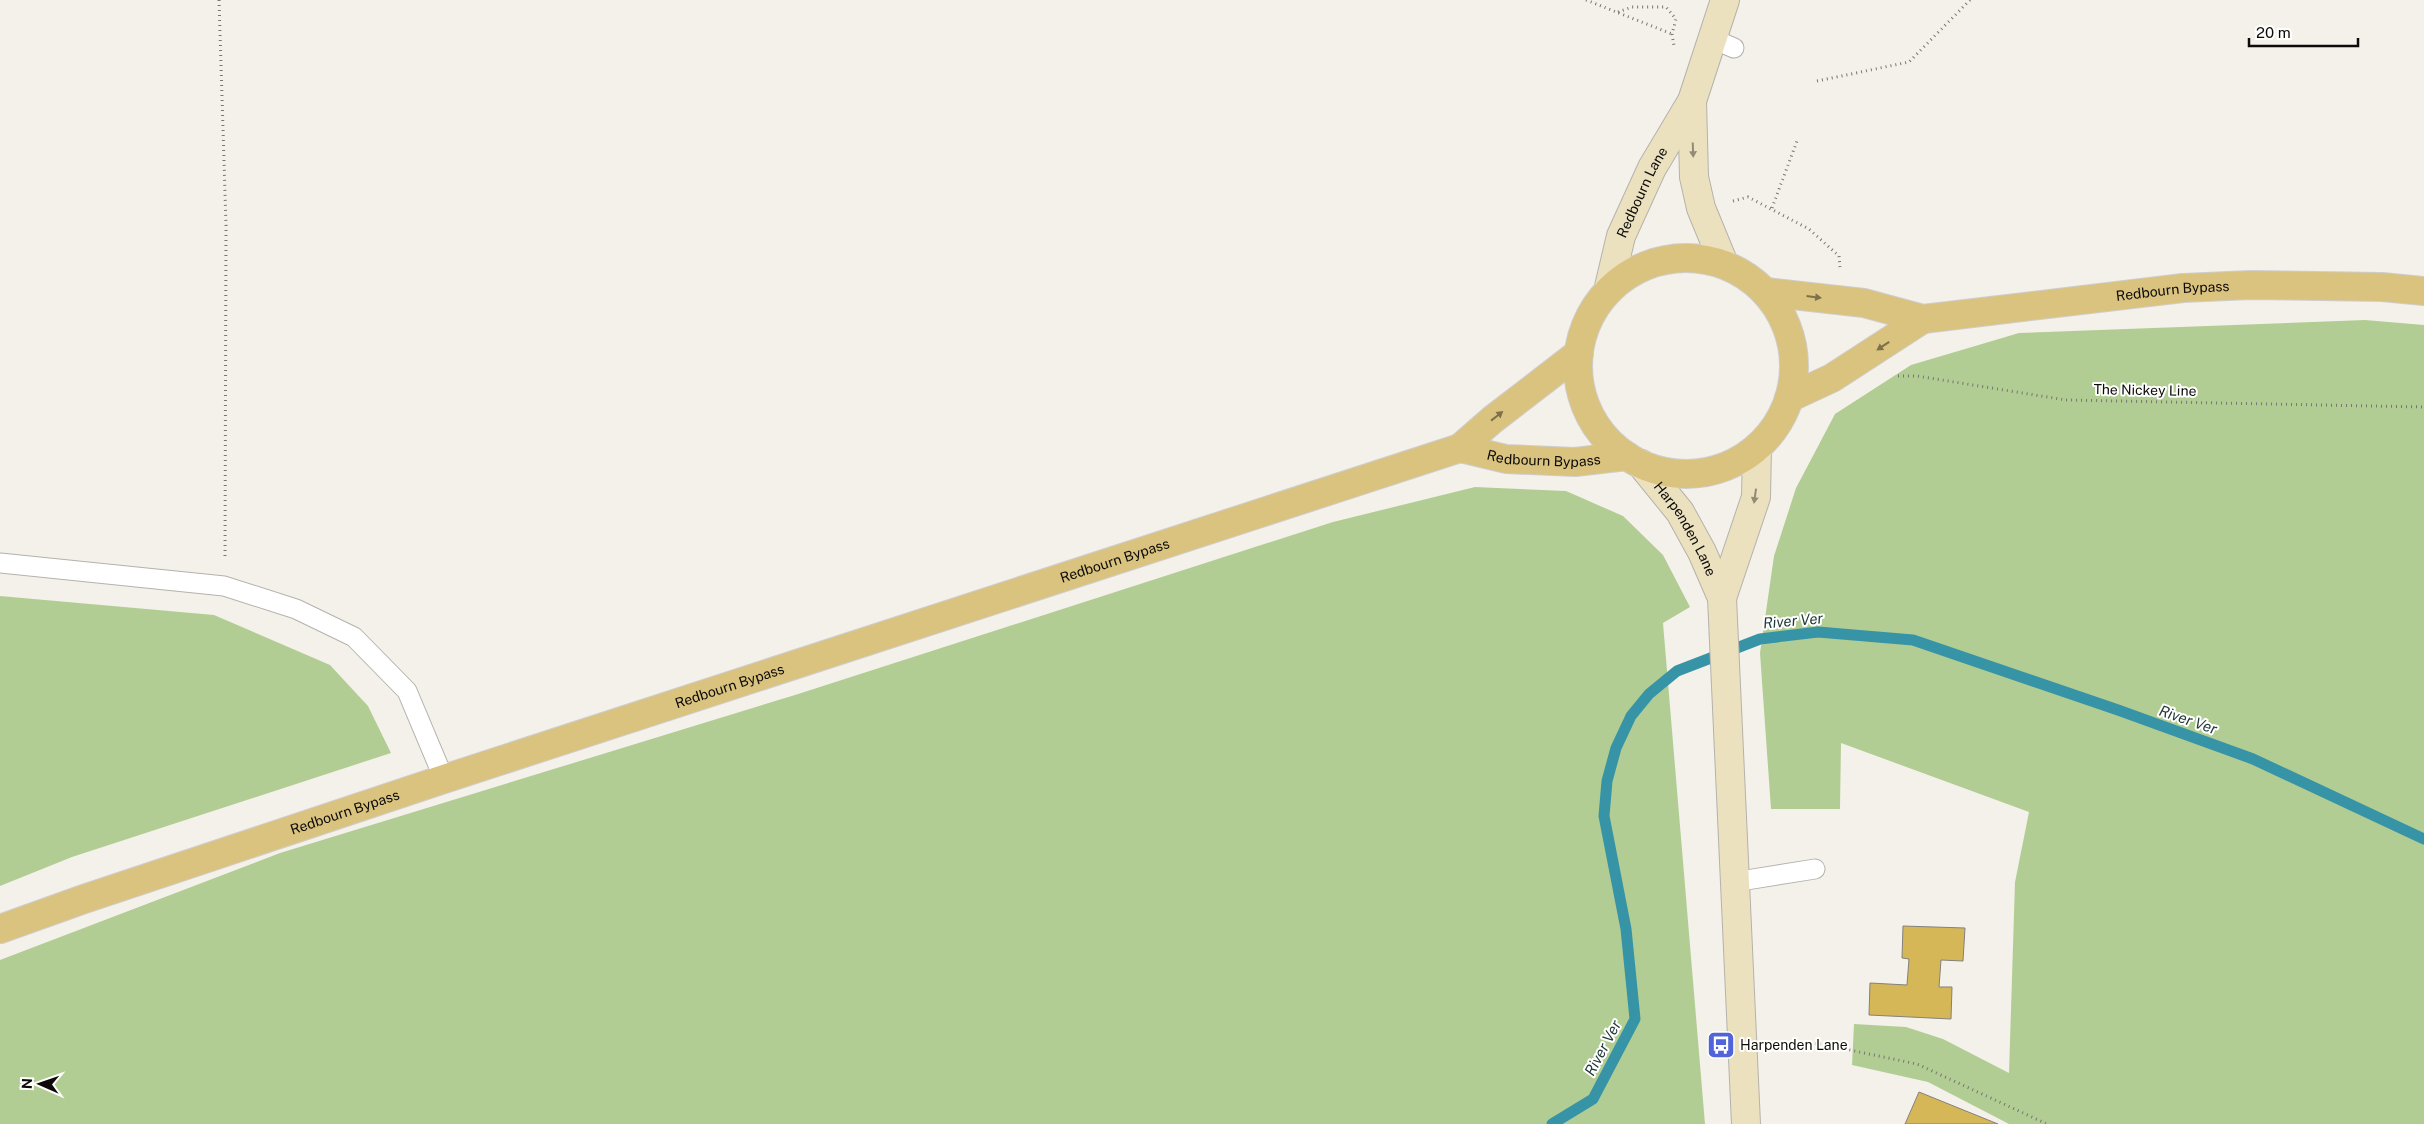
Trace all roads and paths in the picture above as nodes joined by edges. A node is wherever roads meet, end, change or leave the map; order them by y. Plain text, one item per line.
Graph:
1 (219, 0) edge
2 (1586, 0) edge
3 (1725, 0) edge
4 (1970, 0) edge
5 (1618, 12) junction
6 (1818, 81) dead end
7 (1692, 101) junction
8 (1797, 141) dead end
9 (1772, 208) dead end
10 (1724, 264) junction
11 (1608, 291) junction
12 (2424, 291) edge
13 (1766, 292) junction
14 (1923, 320) junction
15 (1579, 353) junction
16 (1892, 376) dead end
17 (1789, 398) junction
18 (2424, 407) edge
19 (1460, 448) junction
20 (1757, 448) junction
21 (1634, 460) junction
22 (0, 563) edge
23 (224, 586) junction
24 (1722, 598) junction
25 (444, 779) junction
26 (1815, 869) dead end
27 (1734, 882) junction
28 (0, 929) edge
29 (1742, 1041) junction
30 (1746, 1124) edge
31 (2046, 1124) edge

1 - 23 path
2 - 5 path
3 - 7 street, Redbourn Lane
4 - 6 path
5 - 5 path
7 -> 10 street, Redbourn Lane
7 - 11 street, Redbourn Lane
8 - 9 path
10 - 11 main road
10 - 13 main road
11 - 15 main road
12 - 14 main road, Redbourn Bypass
13 -> 14 main road, Redbourn Bypass
13 - 17 main road
14 -> 17 main road, Redbourn Bypass
19 -> 15 main road, Redbourn Bypass
15 - 21 main road
16 - 18 path, The Nickey Line
17 - 20 main road
19 - 21 main road, Redbourn Bypass
19 - 25 main road, Redbourn Bypass
20 - 21 main road
20 -> 24 street, Harpenden Lane
21 - 24 street, Harpenden Lane
22 - 23 lane
23 - 25 lane
24 - 27 street, Harpenden Lane
25 - 28 main road, Redbourn Bypass
26 - 27 lane
27 - 29 street, Harpenden Lane
29 - 30 street, Harpenden Lane
29 - 31 path

